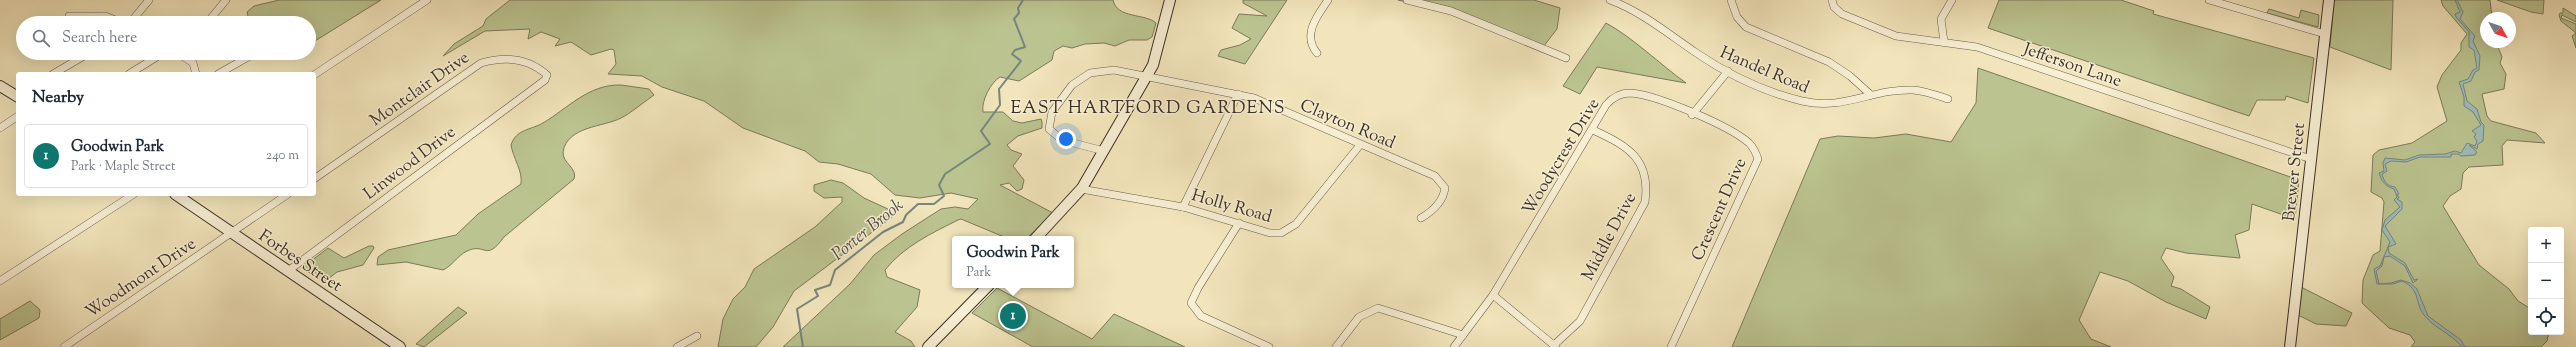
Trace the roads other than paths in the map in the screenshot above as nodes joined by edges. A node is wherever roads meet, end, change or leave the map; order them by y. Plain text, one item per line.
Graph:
1 (148, 0) edge
2 (226, 0) edge
3 (427, 0) edge
4 (1170, 0) edge
5 (1328, 0) edge
6 (1408, 0) edge
7 (1610, 0) edge
8 (1731, 0) edge
9 (1832, 0) edge
10 (1952, 0) edge
11 (2209, 0) edge
12 (2329, 0) edge
13 (69, 16) dead end
14 (103, 16) edge
15 (135, 16) edge
16 (213, 16) edge
17 (2325, 34) junction
18 (1944, 42) junction
19 (1317, 54) dead end
20 (1566, 58) dead end
21 (77, 60) edge
22 (152, 60) edge
23 (188, 60) edge
24 (243, 60) edge
25 (1728, 71) junction
26 (56, 72) edge
27 (132, 72) edge
28 (195, 72) edge
29 (222, 72) edge
30 (316, 74) edge
31 (547, 76) joint
32 (1146, 77) junction
33 (0, 86) edge
34 (1238, 94) junction
35 (16, 95) edge
36 (1871, 95) junction
37 (1948, 99) dead end
38 (1692, 115) junction
39 (16, 117) edge
40 (0, 128) edge
41 (1593, 130) junction
42 (1360, 145) junction
43 (1104, 150) junction
44 (2311, 159) junction
45 (316, 178) edge
46 (1081, 189) junction
47 (131, 196) edge
48 (285, 196) edge
49 (180, 197) edge
50 (1183, 207) junction
51 (1421, 218) dead end
52 (1239, 223) junction
53 (232, 232) junction
54 (1038, 236) edge
55 (288, 271) junction
56 (0, 281) edge
57 (986, 288) edge
58 (1493, 295) junction
59 (1463, 335) junction
60 (697, 336) dead end
61 (1555, 346) edge
62 (64, 347) edge
63 (400, 347) edge
64 (677, 347) edge
65 (928, 347) edge
66 (1269, 347) edge
67 (1336, 347) edge
68 (1454, 347) edge
69 (1671, 347) edge
70 (2290, 347) edge

1 - 15 street
2 - 16 street
3 - 30 street
4 - 32 main road
5 - 19 street
6 - 20 street
7 - 25 street, Handel Road
8 - 36 street
9 - 18 street, Jefferson Lane
10 - 18 street
11 - 17 street
12 - 17 main road, Brewer Street
13 - 14 street
17 - 44 main road, Brewer Street
18 - 44 street, Jefferson Lane
21 - 26 street
22 - 27 street
23 - 28 street
24 - 29 street
25 - 36 street, Handel Road
25 - 38 street
31 - 45 street, Montclair Drive
31 - 55 street, Linwood Drive
32 - 34 street, Clayton Road
32 - 43 main road
32 - 43 street, Clayton Road
33 - 35 main road
34 - 42 street, Clayton Road
34 - 50 street
36 - 37 street, Handel Road
38 - 41 street, Woodycrest Drive
38 - 69 street, Crescent Drive
39 - 40 street
41 - 58 street, Woodycrest Drive
41 - 61 street, Middle Drive
42 - 51 street, Clayton Road
42 - 52 street, Holly Road
43 - 46 main road
44 - 70 main road, Brewer Street
46 - 50 street, Holly Road
46 - 54 main road
47 - 56 street
48 - 53 street
49 - 53 main road, Forbes Street
50 - 52 street, Holly Road
52 - 66 street
53 - 55 main road, Forbes Street
53 - 62 street, Woodmont Drive
55 - 63 main road, Forbes Street
57 - 65 main road
58 - 59 street, Woodycrest Drive
58 - 61 street
59 - 67 street
59 - 68 street, Woodycrest Drive
60 - 64 street

